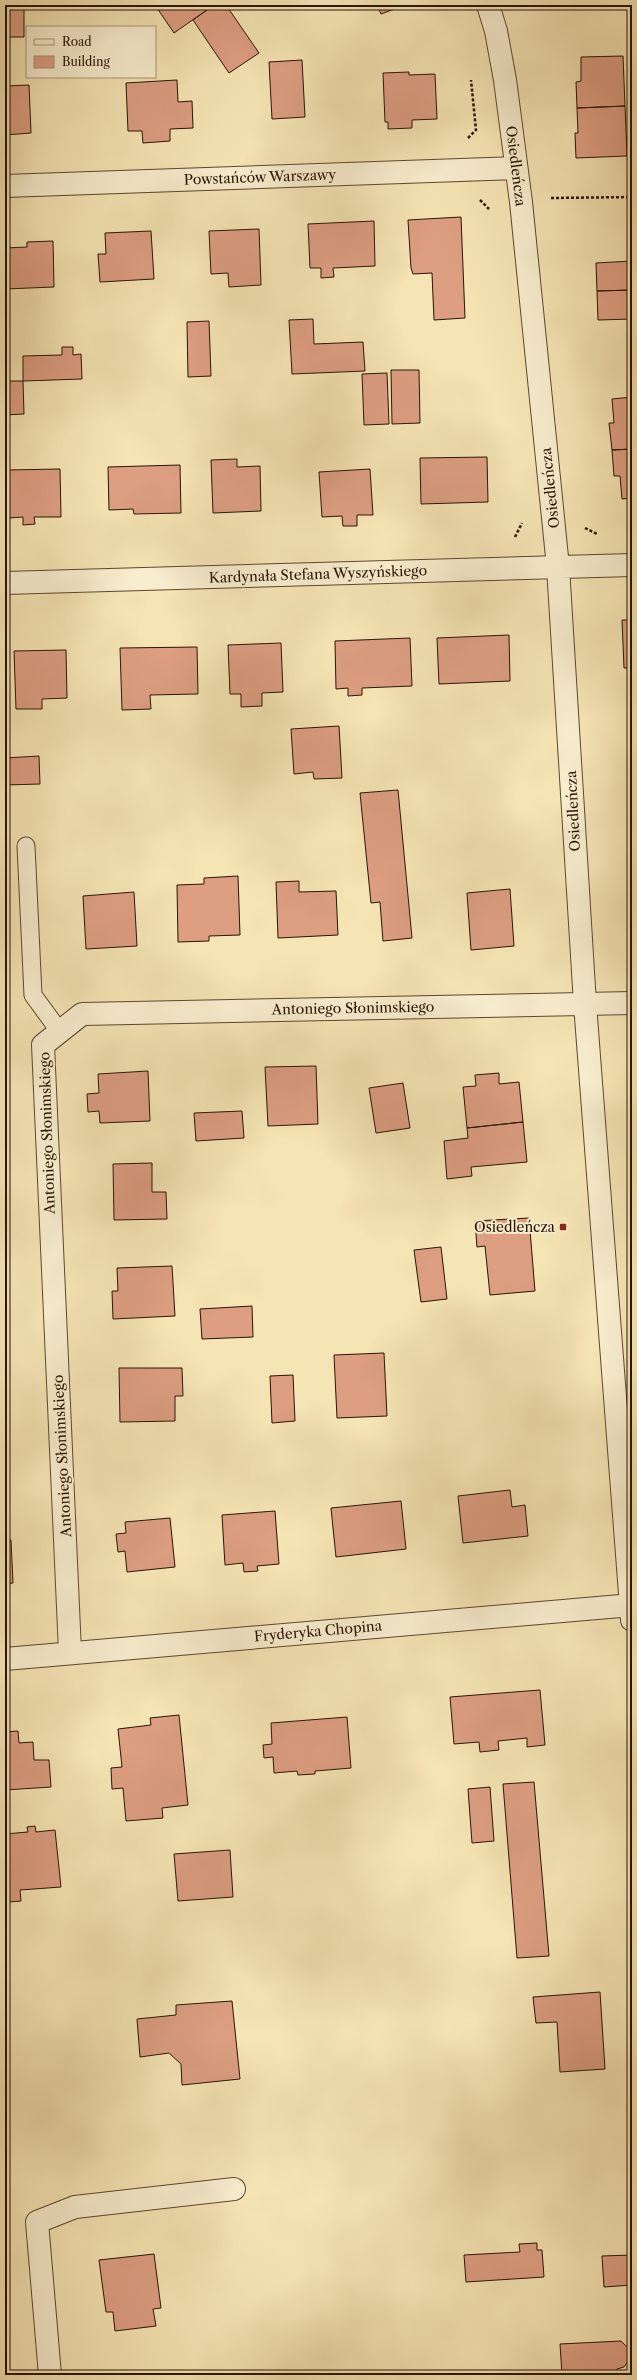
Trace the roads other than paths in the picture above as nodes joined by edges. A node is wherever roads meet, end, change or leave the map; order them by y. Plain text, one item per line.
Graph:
1 (488, 5) edge
2 (516, 168) junction
3 (5, 186) edge
4 (632, 566) edge
5 (558, 567) junction
6 (5, 583) edge
7 (26, 846) dead end
8 (632, 1003) edge
9 (585, 1004) junction
10 (60, 1032) junction
11 (632, 1610) edge
12 (70, 1652) junction
13 (5, 1659) edge
14 (234, 2189) dead end
15 (50, 2375) edge

1 - 2 street, Osiedleńcza
2 - 3 street, Powstańców Warszawy
2 - 5 street, Osiedleńcza
4 - 5 street, Kardynała Stefana Wyszyńskiego
5 - 6 street, Kardynała Stefana Wyszyńskiego
5 - 9 street, Osiedleńcza
7 - 10 lane
8 - 9 street, Antoniego Słonimskiego
9 - 10 street, Antoniego Słonimskiego
9 - 11 street, Osiedleńcza
10 - 12 street, Antoniego Słonimskiego
11 - 12 street, Fryderyka Chopina
12 - 13 street, Fryderyka Chopina
14 - 15 street

